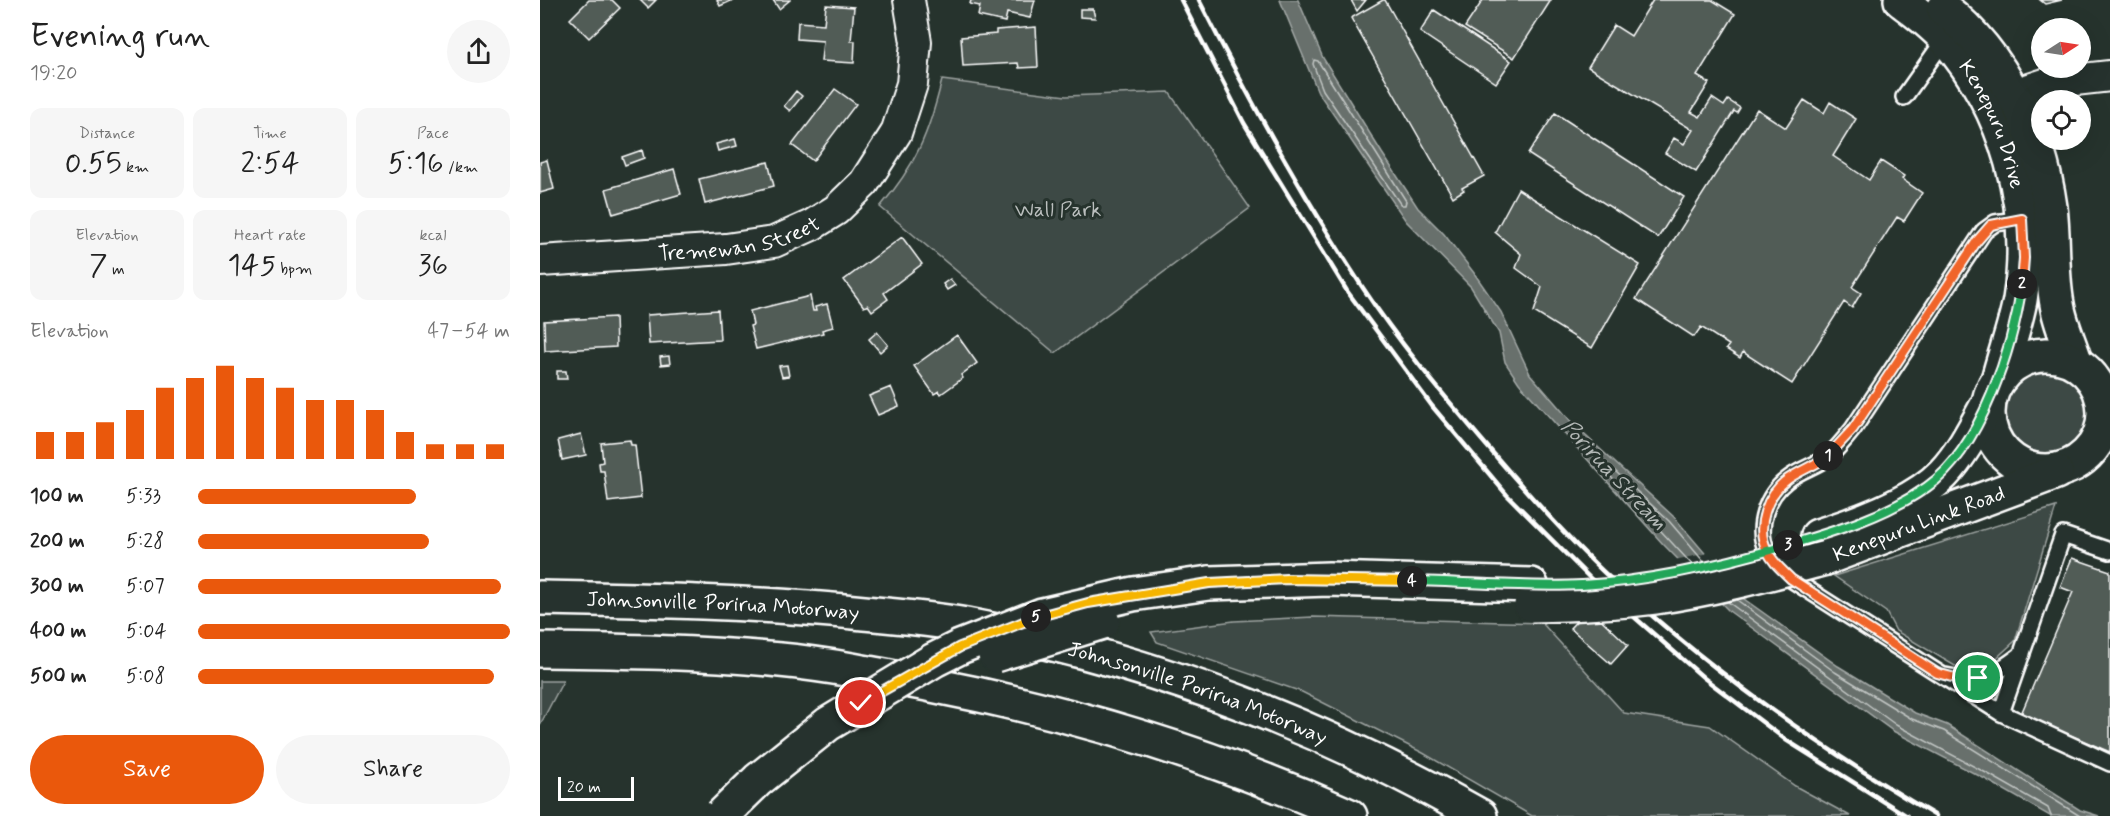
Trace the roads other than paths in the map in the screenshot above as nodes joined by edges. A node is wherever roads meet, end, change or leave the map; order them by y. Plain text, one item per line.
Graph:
1 (909, 0) edge
2 (1901, 0) edge
3 (1945, 19) edge
4 (2110, 77) edge
5 (2074, 90) edge
6 (2014, 94) junction
7 (1904, 97) dead end
8 (2031, 122) edge
9 (2041, 150) edge
10 (2021, 209) junction
11 (540, 261) edge
12 (2075, 361) junction
13 (1993, 392) junction
14 (2106, 400) edge
15 (2084, 465) edge
16 (1822, 547) junction
17 (2110, 551) edge
18 (1210, 593) junction
19 (540, 598) edge
20 (540, 650) edge
21 (2022, 654) junction
22 (1937, 673) junction
23 (2001, 713) junction
24 (2110, 763) edge
25 (721, 816) edge
26 (752, 816) edge
27 (1350, 816) edge
28 (1480, 816) edge

1 - 11 street, Tremewan Street
2 - 3 main road, Kenepuru Drive
3 - 6 main road, Kenepuru Drive
3 - 7 lane
3 - 10 main road, Kenepuru Drive
4 - 5 street
4 - 6 street
6 - 8 main road, Kenepuru Drive
6 - 10 main road
9 - 12 main road, Kenepuru Drive
10 - 13 main road, Kenepuru Drive
10 - 22 lane
12 - 13 main road
12 - 14 main road
13 - 15 main road
13 - 16 main road, Kenepuru Link Road
14 - 15 main road
15 - 16 main road, Kenepuru Link Road
16 - 18 main road, Kenepuru Link Road
17 - 21 lane
18 - 25 main road, Kenepuru Link Road, bridge
18 - 26 main road, Kenepuru Link Road, bridge
19 - 28 main road, Johnsonville Porirua Motorway
20 - 27 main road
21 - 22 lane
21 - 23 lane
22 - 23 lane
23 - 24 lane

